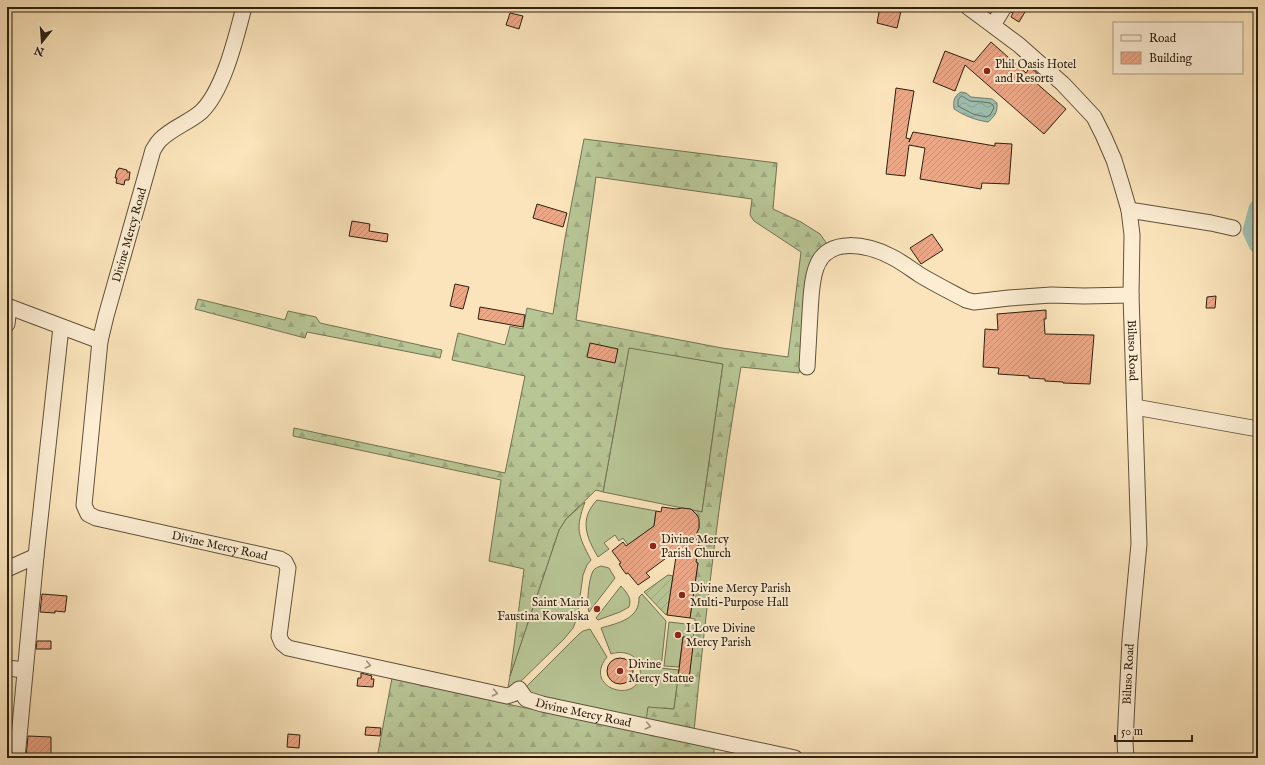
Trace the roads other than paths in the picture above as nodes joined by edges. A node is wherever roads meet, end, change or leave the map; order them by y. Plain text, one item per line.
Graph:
1 (244, 7) edge
2 (968, 7) edge
3 (1004, 7) edge
4 (993, 25) junction
5 (1129, 210) junction
6 (1233, 228) dead end
7 (1131, 295) junction
8 (8, 306) edge
9 (7, 324) edge
10 (61, 326) junction
11 (100, 341) junction
12 (807, 367) dead end
13 (1135, 407) junction
14 (1258, 429) edge
15 (36, 556) junction
16 (7, 569) edge
17 (7, 668) edge
18 (25, 670) junction
19 (17, 758) edge
20 (795, 758) edge
21 (1126, 758) edge

1 - 11 street, Divine Mercy Road
2 - 4 street, Biluso Road
3 - 4 street
4 - 5 street, Biluso Road
5 - 6 street
5 - 7 street, Biluso Road
7 - 12 street
7 - 13 street, Biluso Road
8 - 9 street
8 - 10 street
10 - 11 street
10 - 15 street
11 -> 20 street, Divine Mercy Road
13 - 14 street
13 - 21 street, Biluso Road
15 - 16 street
15 - 18 street
17 - 18 street
18 - 19 street

